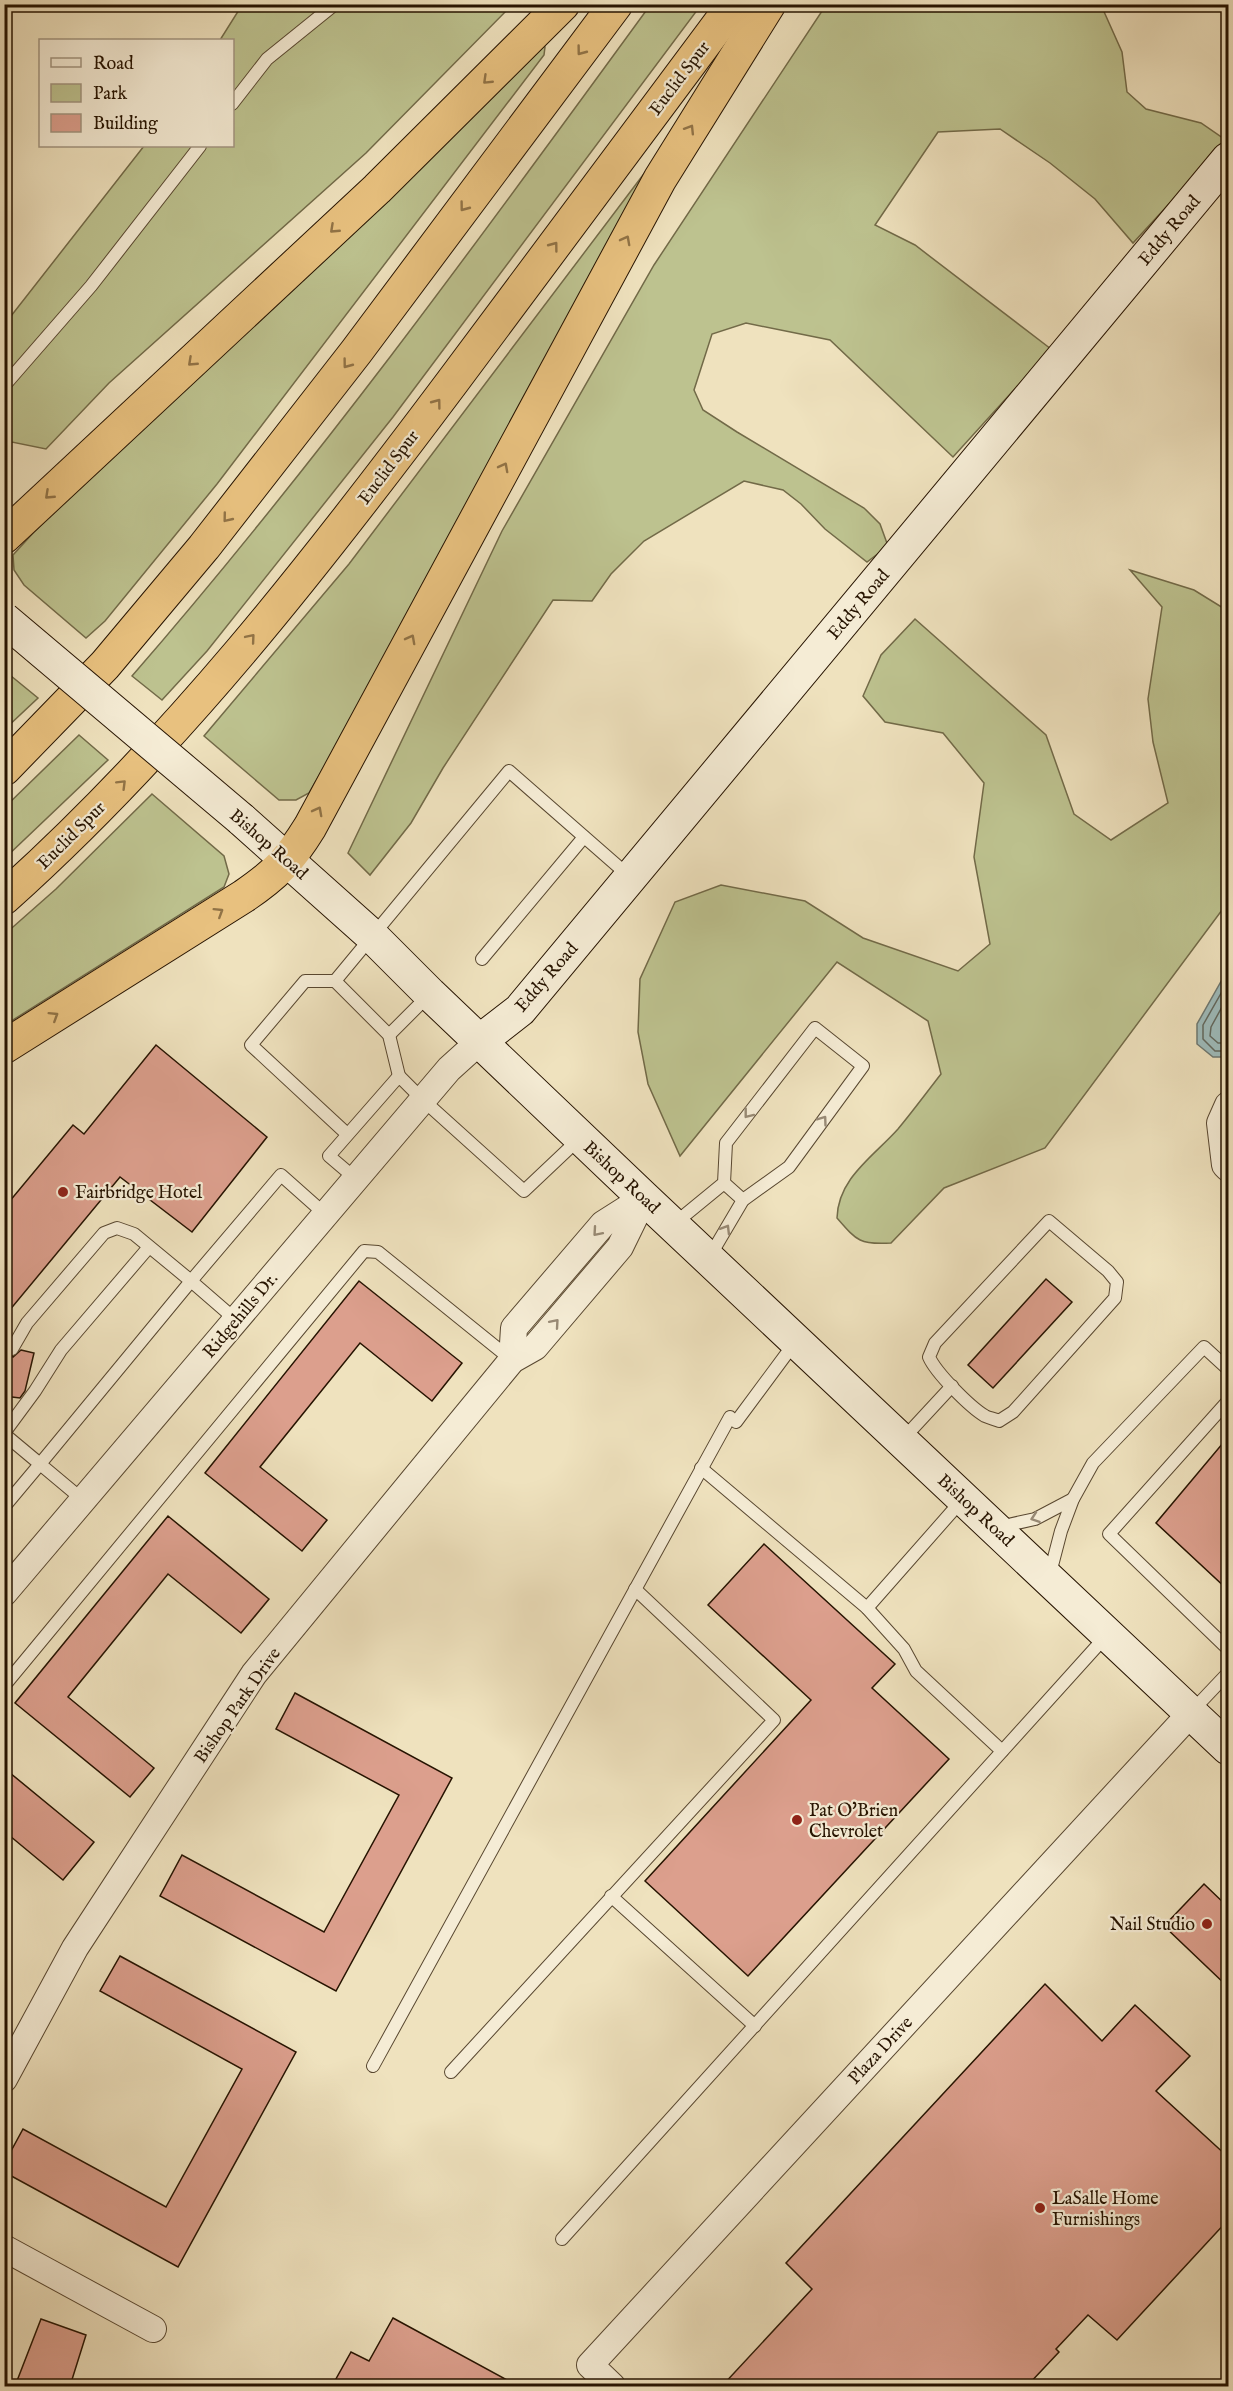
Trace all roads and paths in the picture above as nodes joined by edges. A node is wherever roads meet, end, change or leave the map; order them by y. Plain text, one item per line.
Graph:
1 (335, 4) edge
2 (563, 4) edge
3 (616, 4) edge
4 (734, 4) edge
5 (769, 4) edge
6 (234, 101) edge
7 (199, 147) edge
8 (1228, 159) edge
9 (4, 386) edge
10 (4, 537) edge
11 (4, 619) edge
12 (4, 769) edge
13 (584, 837) junction
14 (288, 861) junction
15 (630, 877) junction
16 (4, 898) edge
17 (371, 935) junction
18 (482, 959) dead end
19 (334, 981) junction
20 (430, 994) junction
21 (388, 1035) junction
22 (480, 1041) junction
23 (4, 1047) edge
24 (399, 1076) junction
25 (423, 1100) junction
26 (1228, 1105) edge
27 (346, 1134) junction
28 (581, 1138) junction
29 (1228, 1168) edge
30 (356, 1179) junction
31 (724, 1183) junction
32 (644, 1198) junction
33 (743, 1200) junction
34 (326, 1215) junction
35 (673, 1225) junction
36 (149, 1246) junction
37 (708, 1258) junction
38 (191, 1281) junction
39 (236, 1320) junction
40 (796, 1341) junction
41 (12, 1349) dead end
42 (512, 1360) junction
43 (1228, 1369) edge
44 (952, 1386) junction
45 (1228, 1401) edge
46 (4, 1434) edge
47 (902, 1441) junction
48 (40, 1464) junction
49 (701, 1468) junction
50 (963, 1498) junction
51 (1073, 1499) junction
52 (83, 1500) junction
53 (4, 1507) edge
54 (994, 1528) junction
55 (1049, 1579) junction
56 (635, 1589) junction
57 (4, 1593) edge
58 (867, 1608) junction
59 (1108, 1635) junction
60 (1228, 1649) edge
61 (1228, 1673) edge
62 (4, 1686) edge
63 (1191, 1713) junction
64 (1228, 1748) edge
65 (1002, 1751) junction
66 (611, 1896) junction
67 (754, 2026) junction
68 (373, 2066) dead end
69 (451, 2072) dead end
70 (4, 2079) edge
71 (562, 2239) dead end
72 (4, 2248) edge
73 (153, 2329) dead end
74 (612, 2386) edge

1 - 6 lane
2 -> 10 highway
3 -> 12 highway
16 -> 4 highway, Euclid Spur
14 -> 5 highway
7 - 9 lane
8 - 15 main road, Eddy Road
11 - 14 main road, Bishop Road, bridge
13 - 15 lane
13 - 17 lane
13 - 18 lane
14 - 17 main road, Bishop Road
23 -> 14 highway
15 - 22 main road, Eddy Road
17 - 19 lane
17 - 20 main road, Bishop Road
19 - 21 lane
19 - 27 lane
20 - 21 lane
20 - 22 main road, Bishop Road
21 - 24 lane
22 - 25 street, Ridgehills Dr.
22 - 28 main road, Bishop Road
24 - 25 lane
24 - 27 lane
25 - 28 lane
25 - 30 street, Ridgehills Dr.
26 - 29 street
27 - 30 lane
28 - 32 main road, Bishop Road
30 - 34 street, Ridgehills Dr.
31 - 33 lane
33 -> 31 lane
31 - 35 lane
32 - 35 main road, Bishop Road
32 - 42 street
37 -> 33 lane
34 - 38 lane
34 - 39 street, Ridgehills Dr.
35 - 37 main road, Bishop Road
36 - 38 lane
36 - 41 lane
36 - 46 lane
37 - 40 main road, Bishop Road
38 - 39 lane
38 - 48 lane
39 - 52 street, Ridgehills Dr.
40 - 47 main road, Bishop Road
40 - 49 lane
42 - 62 lane
42 - 70 street, Bishop Park Drive
43 - 51 lane
44 - 44 lane
44 - 47 lane
45 - 60 lane
46 - 48 lane
47 - 50 main road, Bishop Road
48 - 52 lane
48 - 53 lane
49 - 56 lane
49 - 58 lane
50 - 54 main road, Bishop Road
50 - 58 lane
51 -> 54 lane
51 - 55 lane
52 - 57 street, Ridgehills Dr.
54 - 55 main road, Bishop Road
55 - 59 main road, Bishop Road
56 - 66 lane
56 - 68 lane
58 - 65 lane
59 - 63 main road, Bishop Road
59 - 65 lane
61 - 63 lane
63 - 64 main road, Bishop Road
63 - 74 street, Plaza Drive
65 - 67 lane
66 - 67 lane
66 - 69 lane
67 - 71 lane
72 - 73 street

